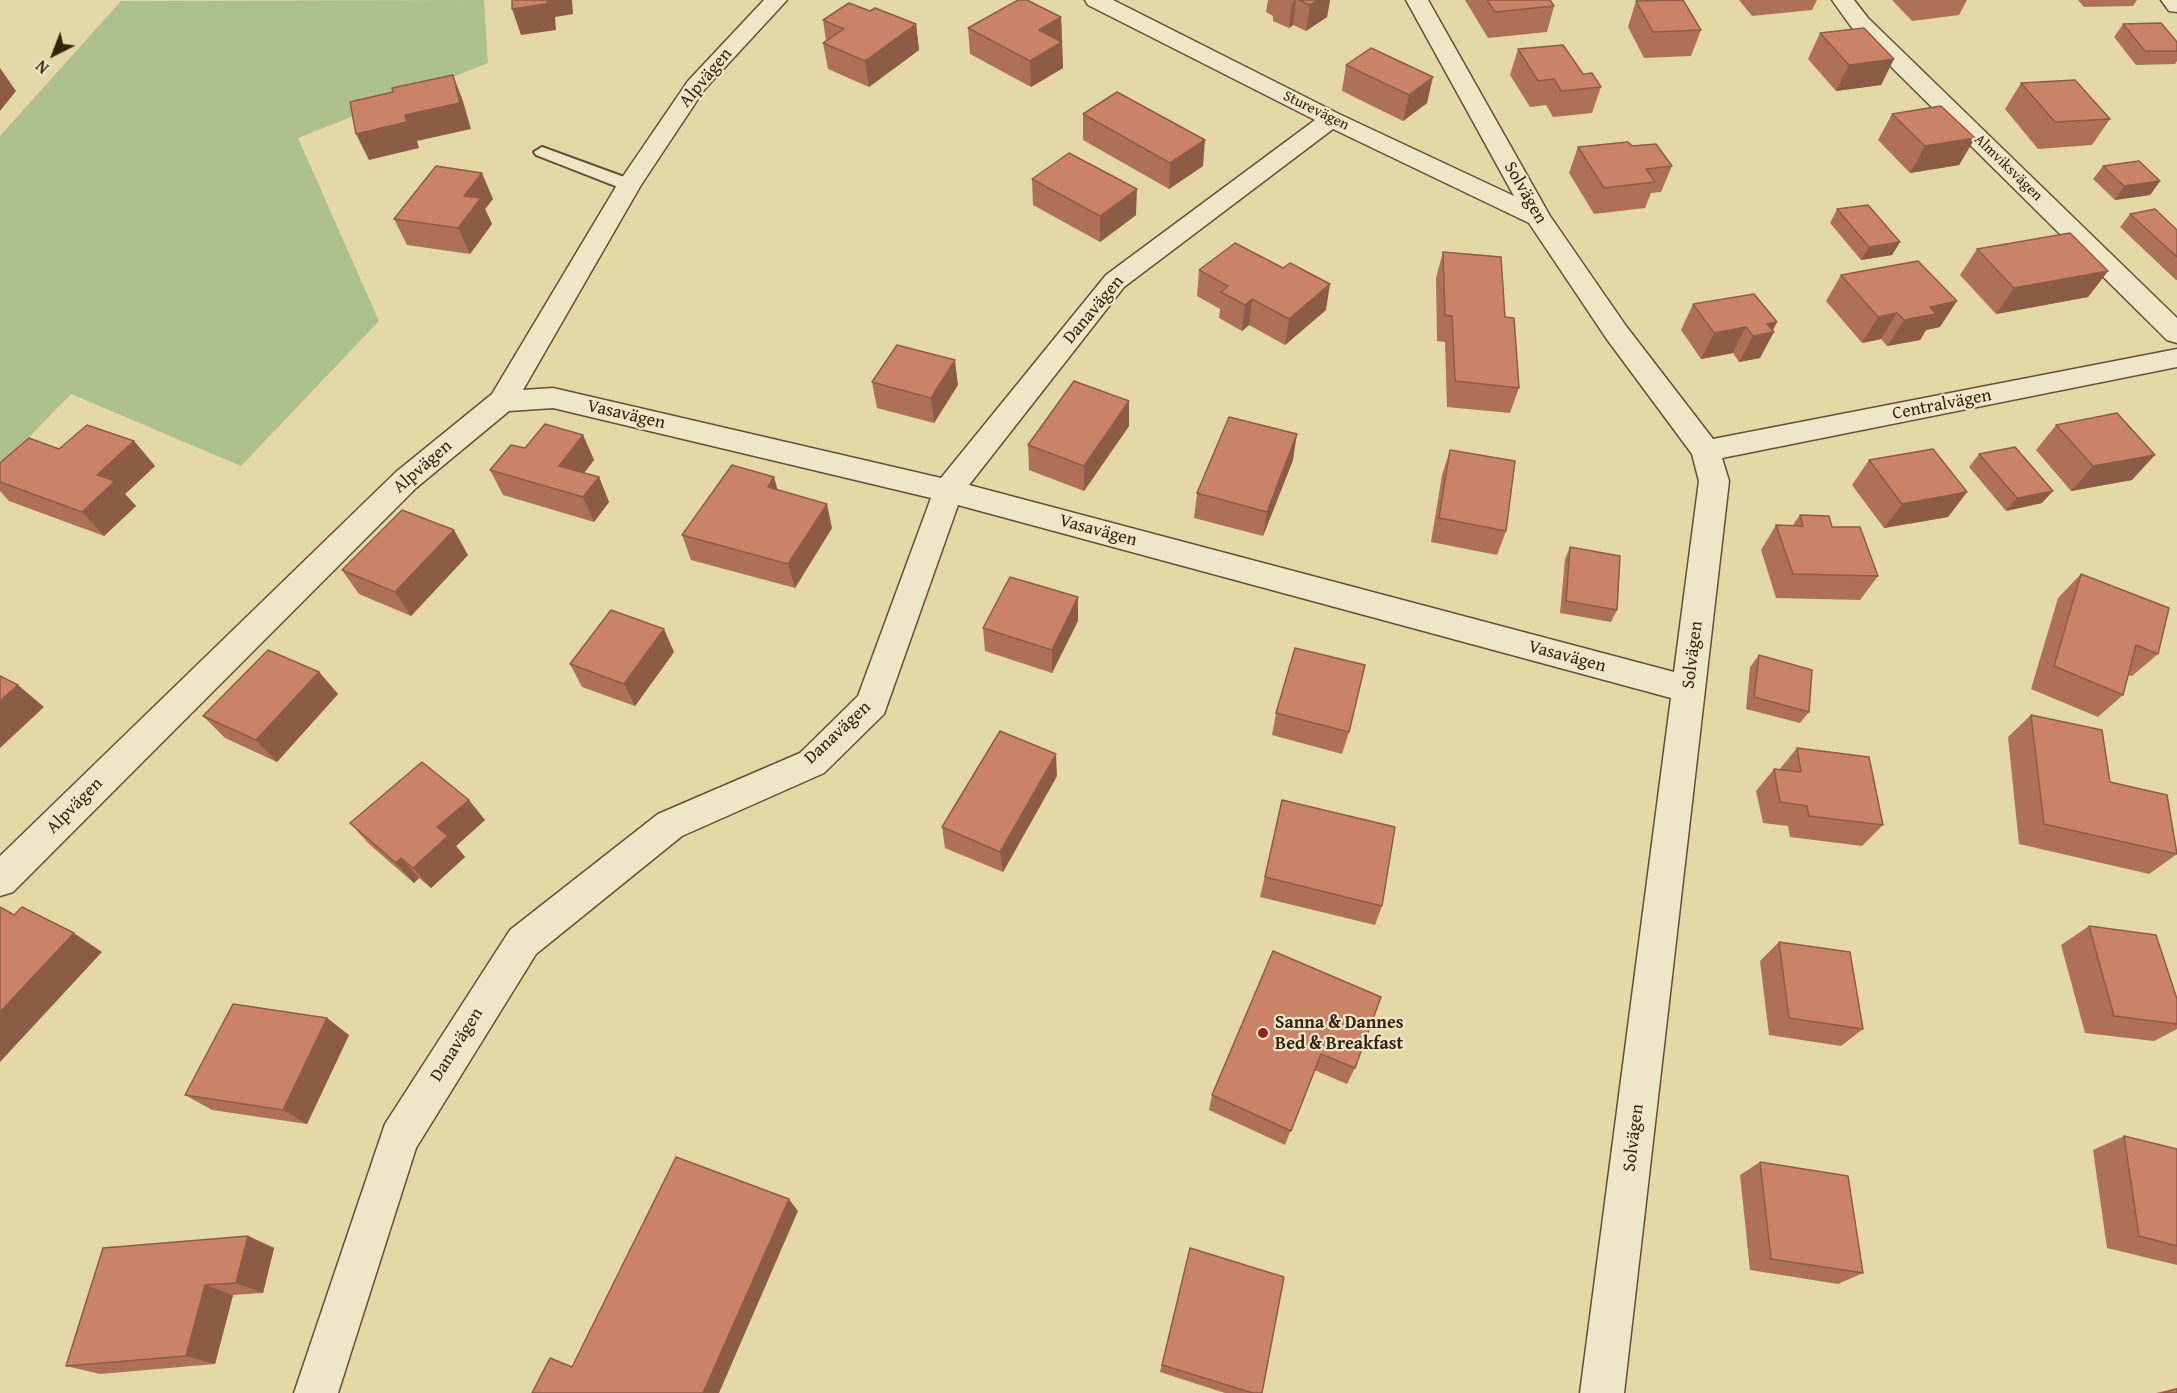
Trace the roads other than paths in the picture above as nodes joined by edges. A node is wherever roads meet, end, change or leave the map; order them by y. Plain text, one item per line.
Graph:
1 (776, 0) edge
2 (1096, 0) edge
3 (1417, 0) edge
4 (1843, 0) edge
5 (2172, 0) edge
6 (2177, 6) edge
7 (1331, 119) junction
8 (542, 152) dead end
9 (629, 185) junction
10 (1538, 217) junction
11 (2177, 334) edge
12 (2177, 358) edge
13 (502, 401) junction
14 (1706, 451) junction
15 (948, 491) junction
16 (1689, 689) junction
17 (0, 880) edge
18 (316, 1393) edge
19 (1602, 1393) edge

1 - 9 street, Alpvägen
2 - 7 street, Sturevägen
3 - 10 street, Solvägen
4 - 11 street, Almviksvägen
5 - 6 street
7 - 10 street, Sturevägen
7 - 15 street, Danavägen
8 - 9 lane
9 - 13 street, Alpvägen
10 - 14 street, Solvägen
12 - 14 street, Centralvägen
13 - 15 street, Vasavägen
13 - 17 street, Alpvägen
14 - 16 street, Solvägen
15 - 16 street, Vasavägen
15 - 18 street, Danavägen
16 - 19 street, Solvägen

